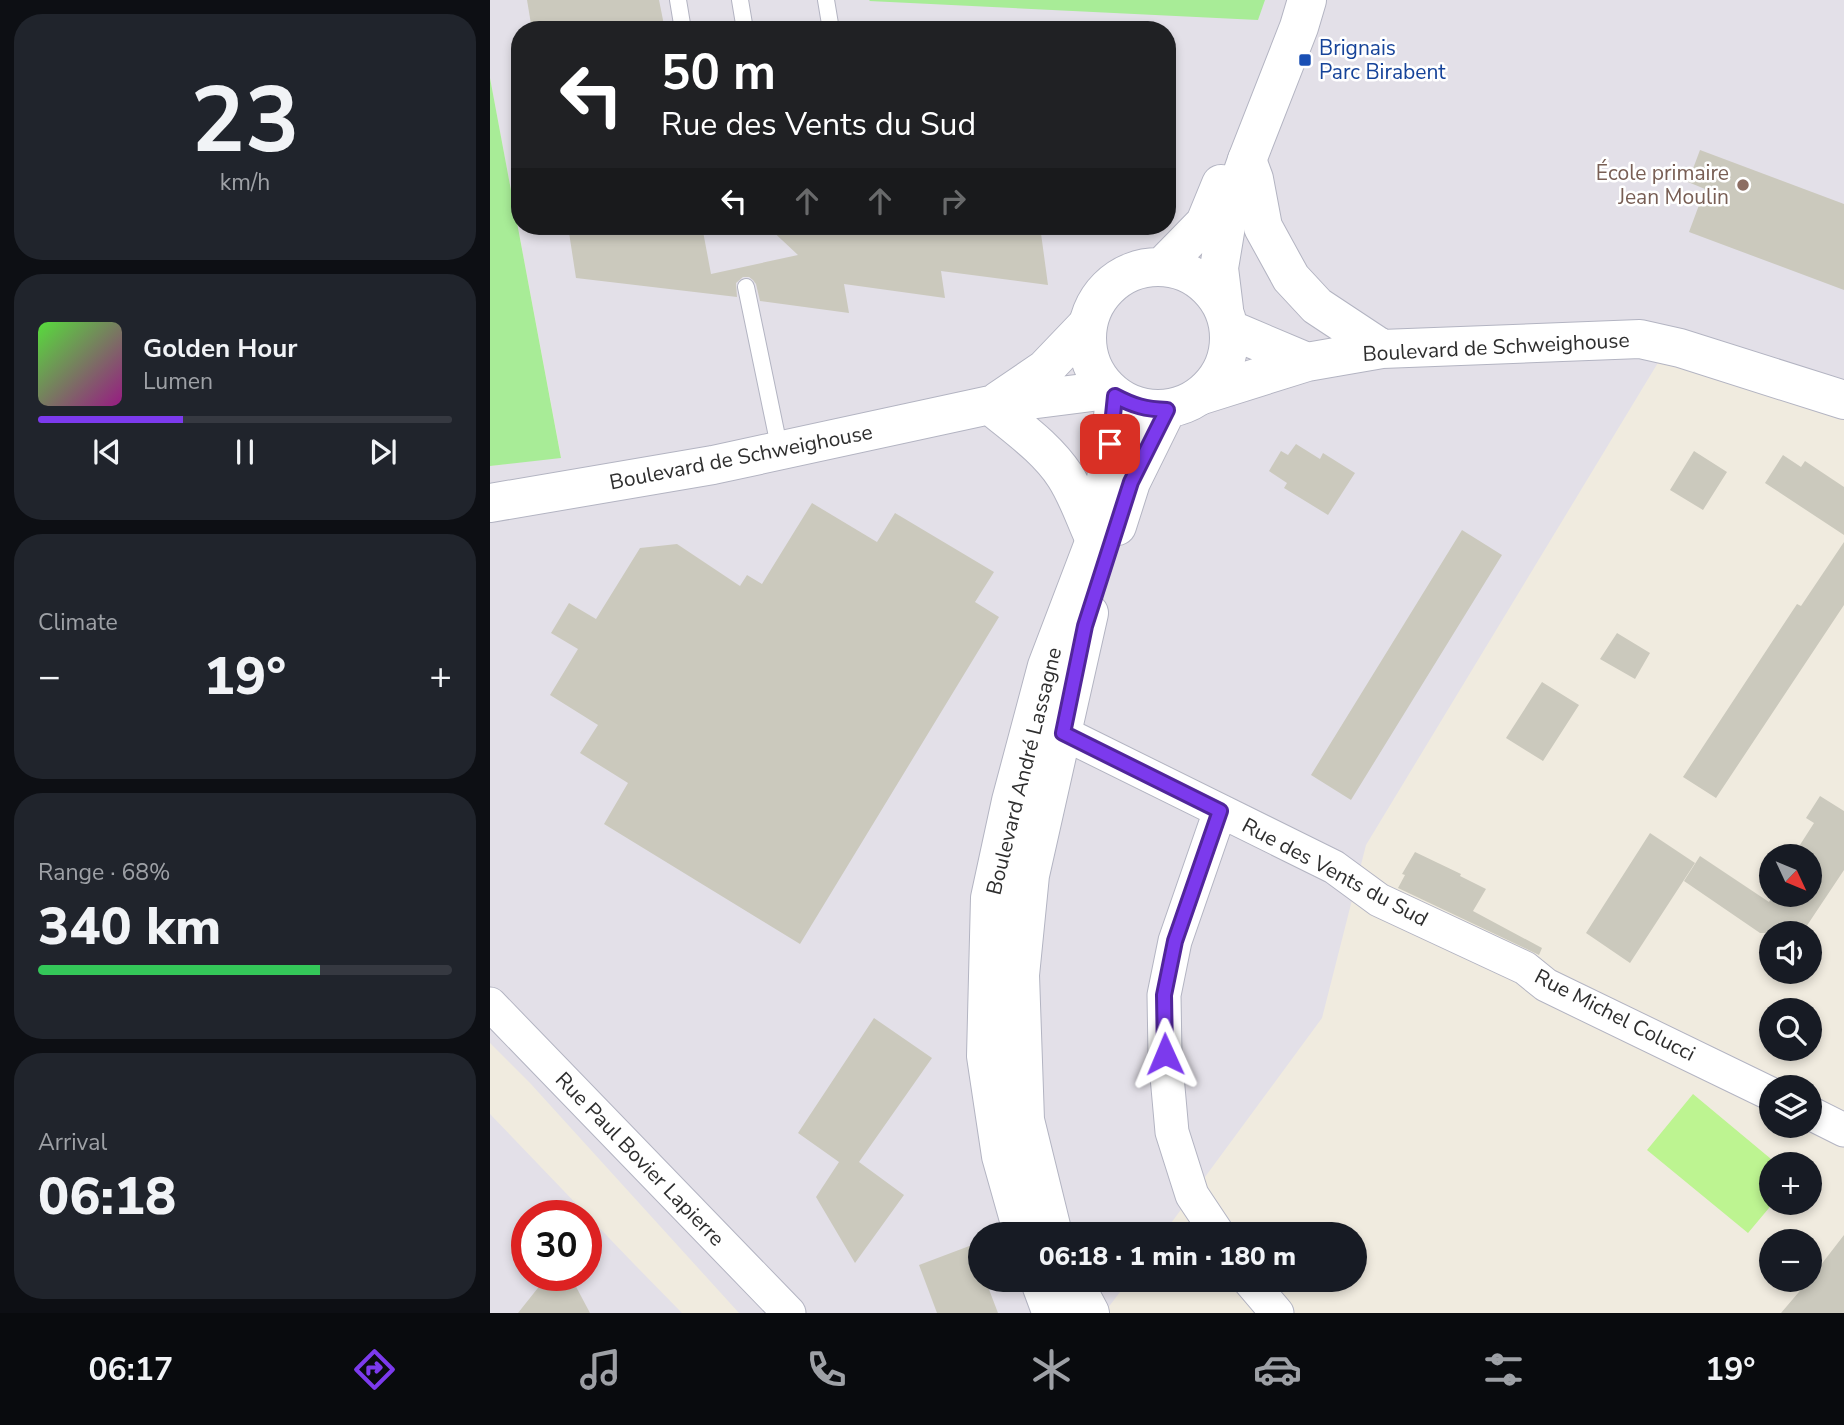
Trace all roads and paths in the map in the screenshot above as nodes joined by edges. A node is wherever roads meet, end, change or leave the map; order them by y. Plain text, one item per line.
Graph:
1 (678, 0) edge
2 (740, 0) edge
3 (826, 0) edge
4 (1305, 0) edge
5 (682, 21) edge
6 (744, 21) edge
7 (830, 21) edge
8 (1247, 160) junction
9 (1162, 267) junction
10 (746, 287) dead end
11 (1227, 319) junction
12 (1088, 324) junction
13 (1381, 349) junction
14 (1307, 362) junction
15 (1112, 393) junction
16 (1202, 395) junction
17 (1844, 400) edge
18 (990, 405) junction
19 (1167, 410) junction
20 (780, 452) junction
21 (490, 503) edge
22 (1095, 540) junction
23 (1063, 733) junction
24 (1220, 811) junction
25 (1458, 937) joint
26 (490, 1004) edge
27 (1759, 1088) edge
28 (1822, 1119) edge
29 (1844, 1130) edge
30 (1020, 1222) edge
31 (1050, 1222) edge
32 (1210, 1222) edge
33 (1044, 1292) edge
34 (1079, 1292) edge
35 (1259, 1292) edge
36 (789, 1313) edge
37 (1053, 1313) edge
38 (1090, 1313) edge
39 (1277, 1313) edge

1 - 5 lane
2 - 6 lane
3 - 7 lane
4 - 8 main road
4 - 9 main road
8 - 11 main road
8 - 13 main road
9 - 11 main road
9 - 12 main road
10 - 20 lane
11 - 14 main road
11 - 16 main road
12 - 15 main road
12 - 18 main road, Boulevard de Schweighouse
13 - 14 main road, Boulevard de Schweighouse
13 - 17 main road, Boulevard de Schweighouse
14 - 16 main road, Boulevard de Schweighouse
15 - 18 main road, Boulevard de Schweighouse
15 - 19 main road
15 - 22 main road, Boulevard André Lassagne
16 - 19 main road
18 - 20 main road, Boulevard de Schweighouse
18 - 22 main road
19 - 23 main road
20 - 21 main road, Boulevard de Schweighouse
22 - 30 main road, Boulevard André Lassagne
23 - 24 street, Rue des Vents du Sud
23 - 31 main road
24 - 25 street, Rue des Vents du Sud
24 - 32 street
25 - 27 street, Rue Michel Colucci
26 - 36 street, Rue Paul Bovier Lapierre
28 - 29 street
33 - 37 main road
34 - 38 main road
35 - 39 street

